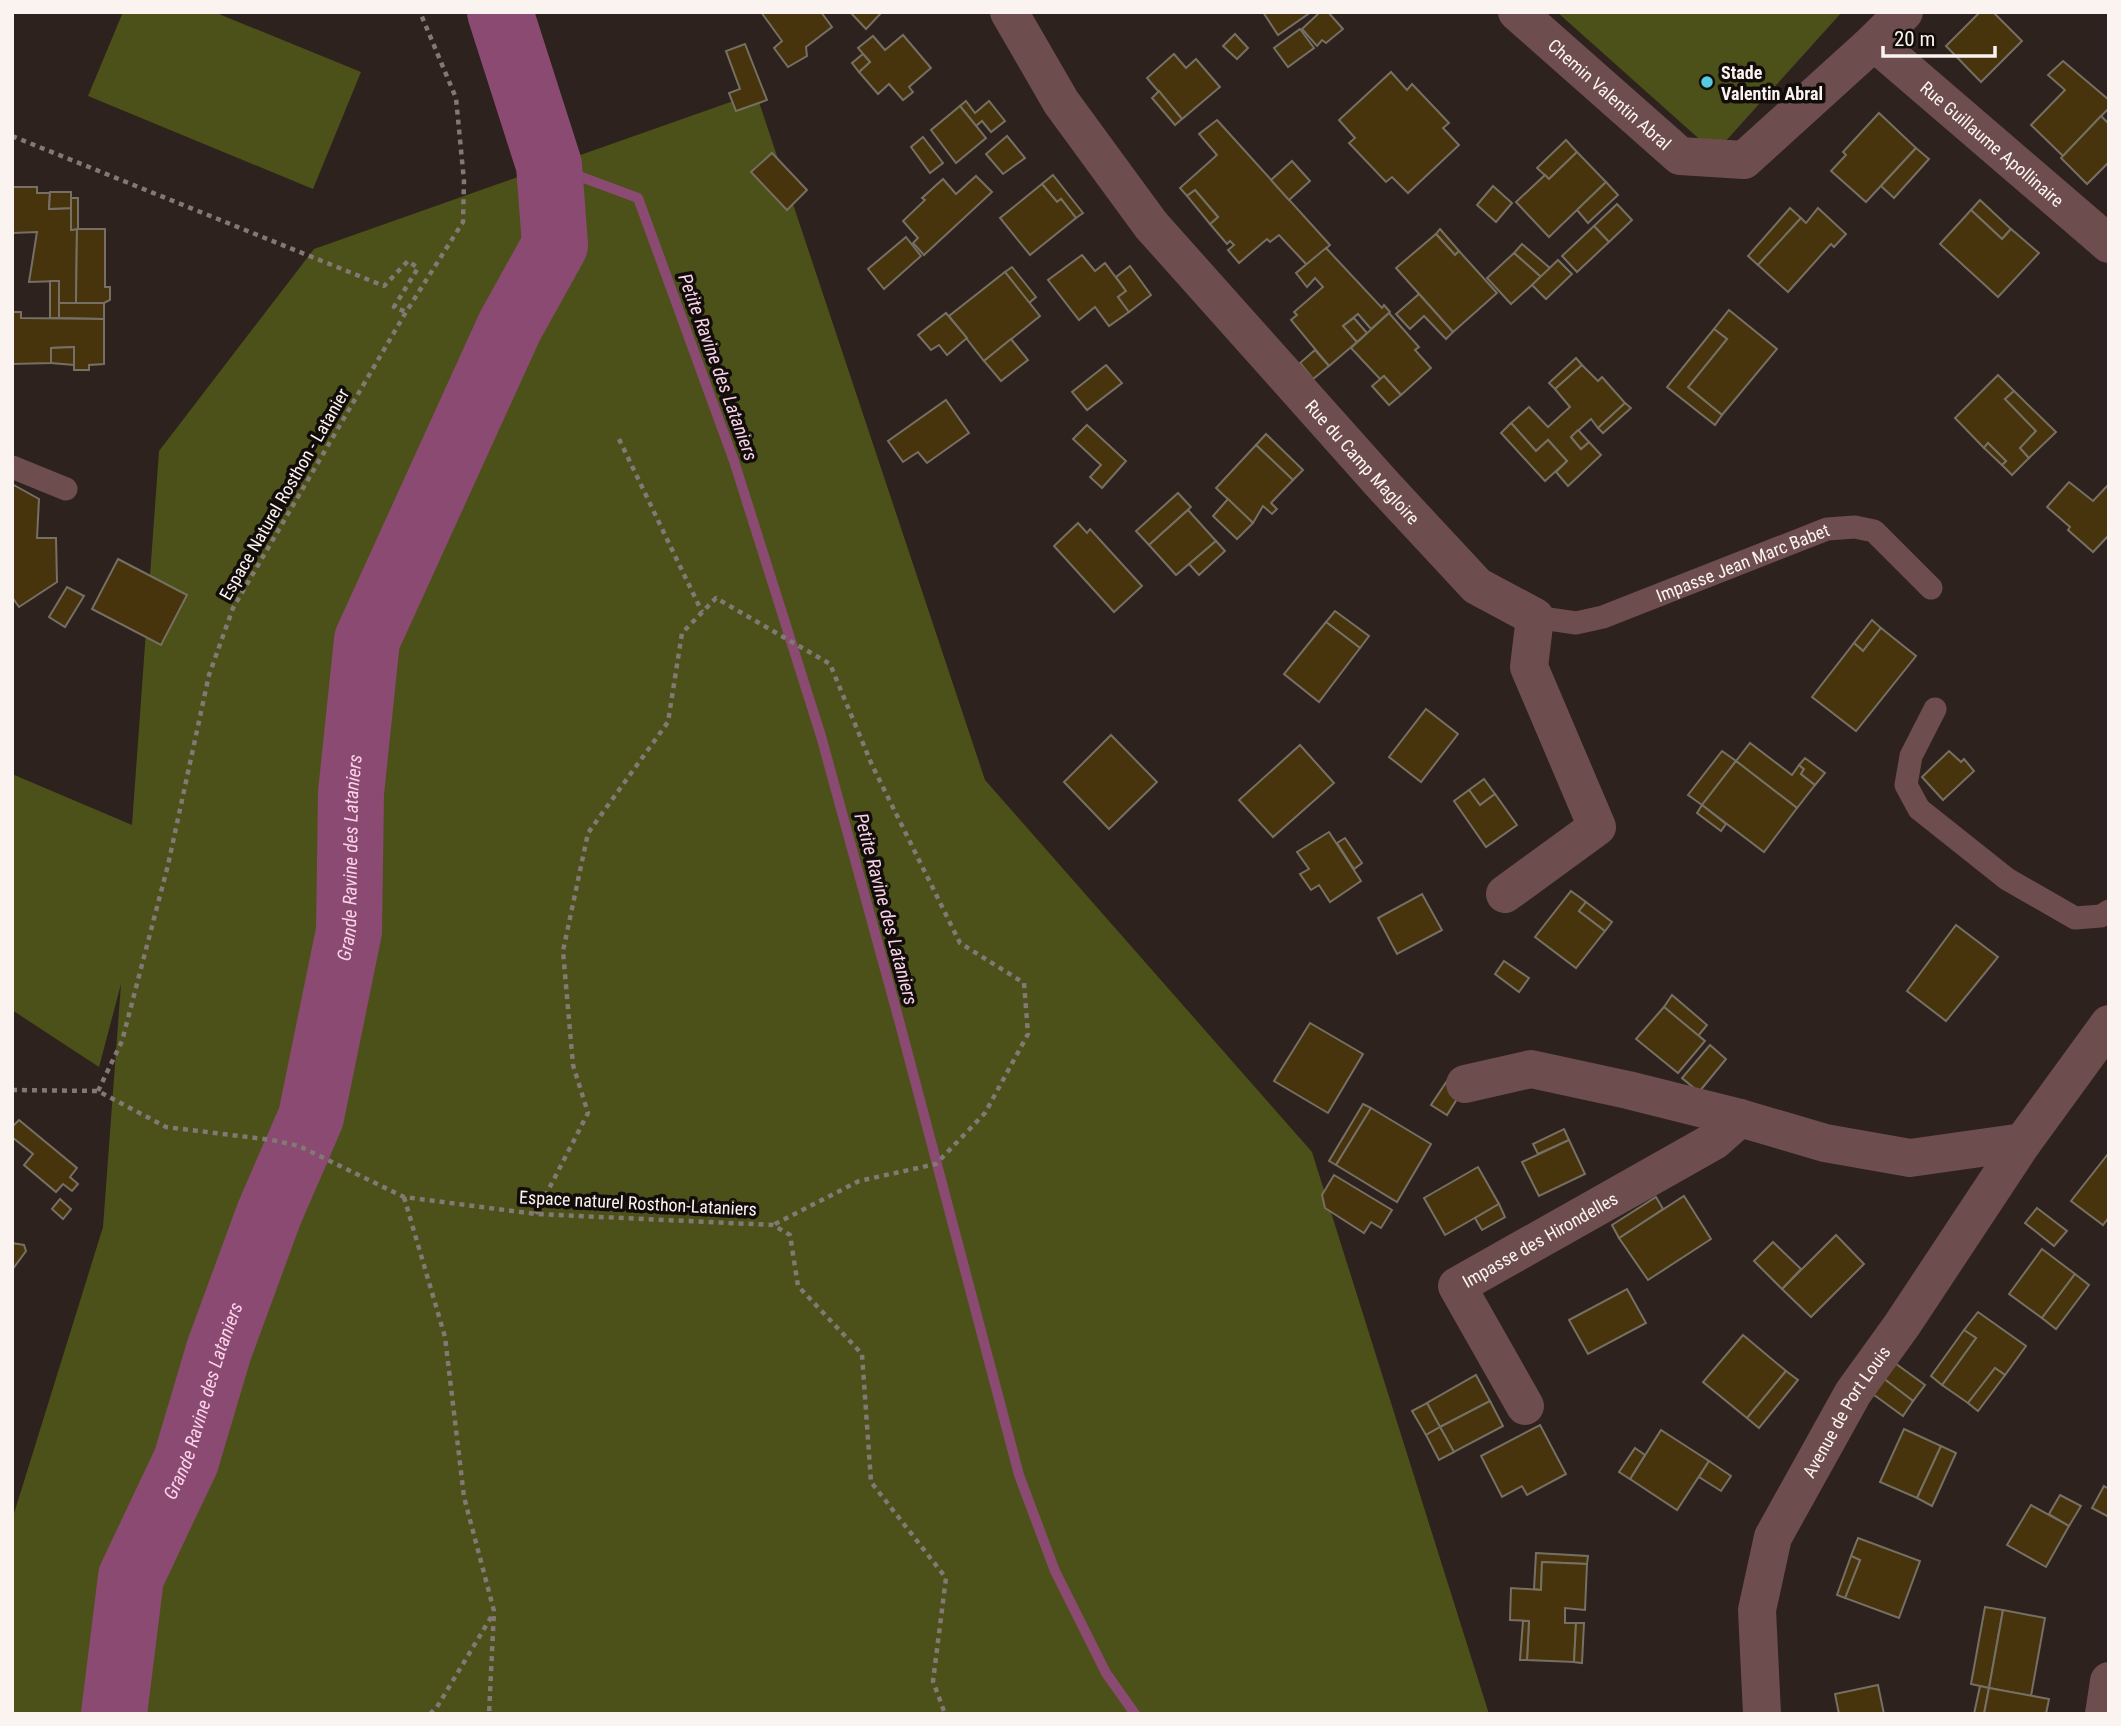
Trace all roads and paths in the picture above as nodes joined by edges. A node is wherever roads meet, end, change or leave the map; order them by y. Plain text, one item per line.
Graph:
1 (420, 12) edge
2 (1009, 12) edge
3 (1517, 12) edge
4 (1904, 12) edge
5 (1874, 42) junction
6 (12, 136) edge
7 (2109, 244) edge
8 (406, 312) junction
9 (620, 439) dead end
10 (12, 467) edge
11 (66, 489) dead end
12 (1931, 588) dead end
13 (702, 612) junction
14 (1535, 617) junction
15 (1936, 709) dead end
16 (1505, 894) dead end
17 (2109, 911) edge
18 (2109, 1024) edge
19 (1465, 1084) dead end
20 (12, 1090) edge
21 (98, 1091) junction
22 (1740, 1118) junction
23 (2023, 1142) junction
24 (404, 1197) junction
25 (536, 1214) junction
26 (773, 1225) junction
27 (1525, 1406) dead end
28 (494, 1612) junction
29 (2109, 1681) edge
30 (430, 1714) edge
31 (489, 1714) edge
32 (945, 1714) edge
33 (1762, 1714) edge
34 (2104, 1714) edge

1 - 8 path, Espace Naturel Rosthon - Latanier
2 - 14 street, Rue du Camp Magloire
3 - 5 street, Chemin Valentin Abral
4 - 5 street, Chemin Valentin Abral
5 - 7 street, Rue Guillaume Apollinaire
6 - 8 path
8 - 21 path, Espace Naturel Rosthon - Latanier
9 - 13 path
10 - 11 lane
12 - 14 lane, Impasse Jean Marc Babet
13 - 25 path
13 - 26 path
14 - 16 street
15 - 17 lane
18 - 23 street, Avenue de Port Louis
19 - 22 street
20 - 21 path
21 - 24 path, Espace naturel Rosthon-Lataniers
22 - 23 street
22 - 27 street, Impasse des Hirondelles
23 - 33 street, Avenue de Port Louis
24 - 25 path, Espace naturel Rosthon-Lataniers
24 - 28 path
25 - 26 path, Espace naturel Rosthon-Lataniers
26 - 32 path, Espace naturel Rosthon-Lataniers
28 - 30 path
28 - 31 path
29 - 34 street

